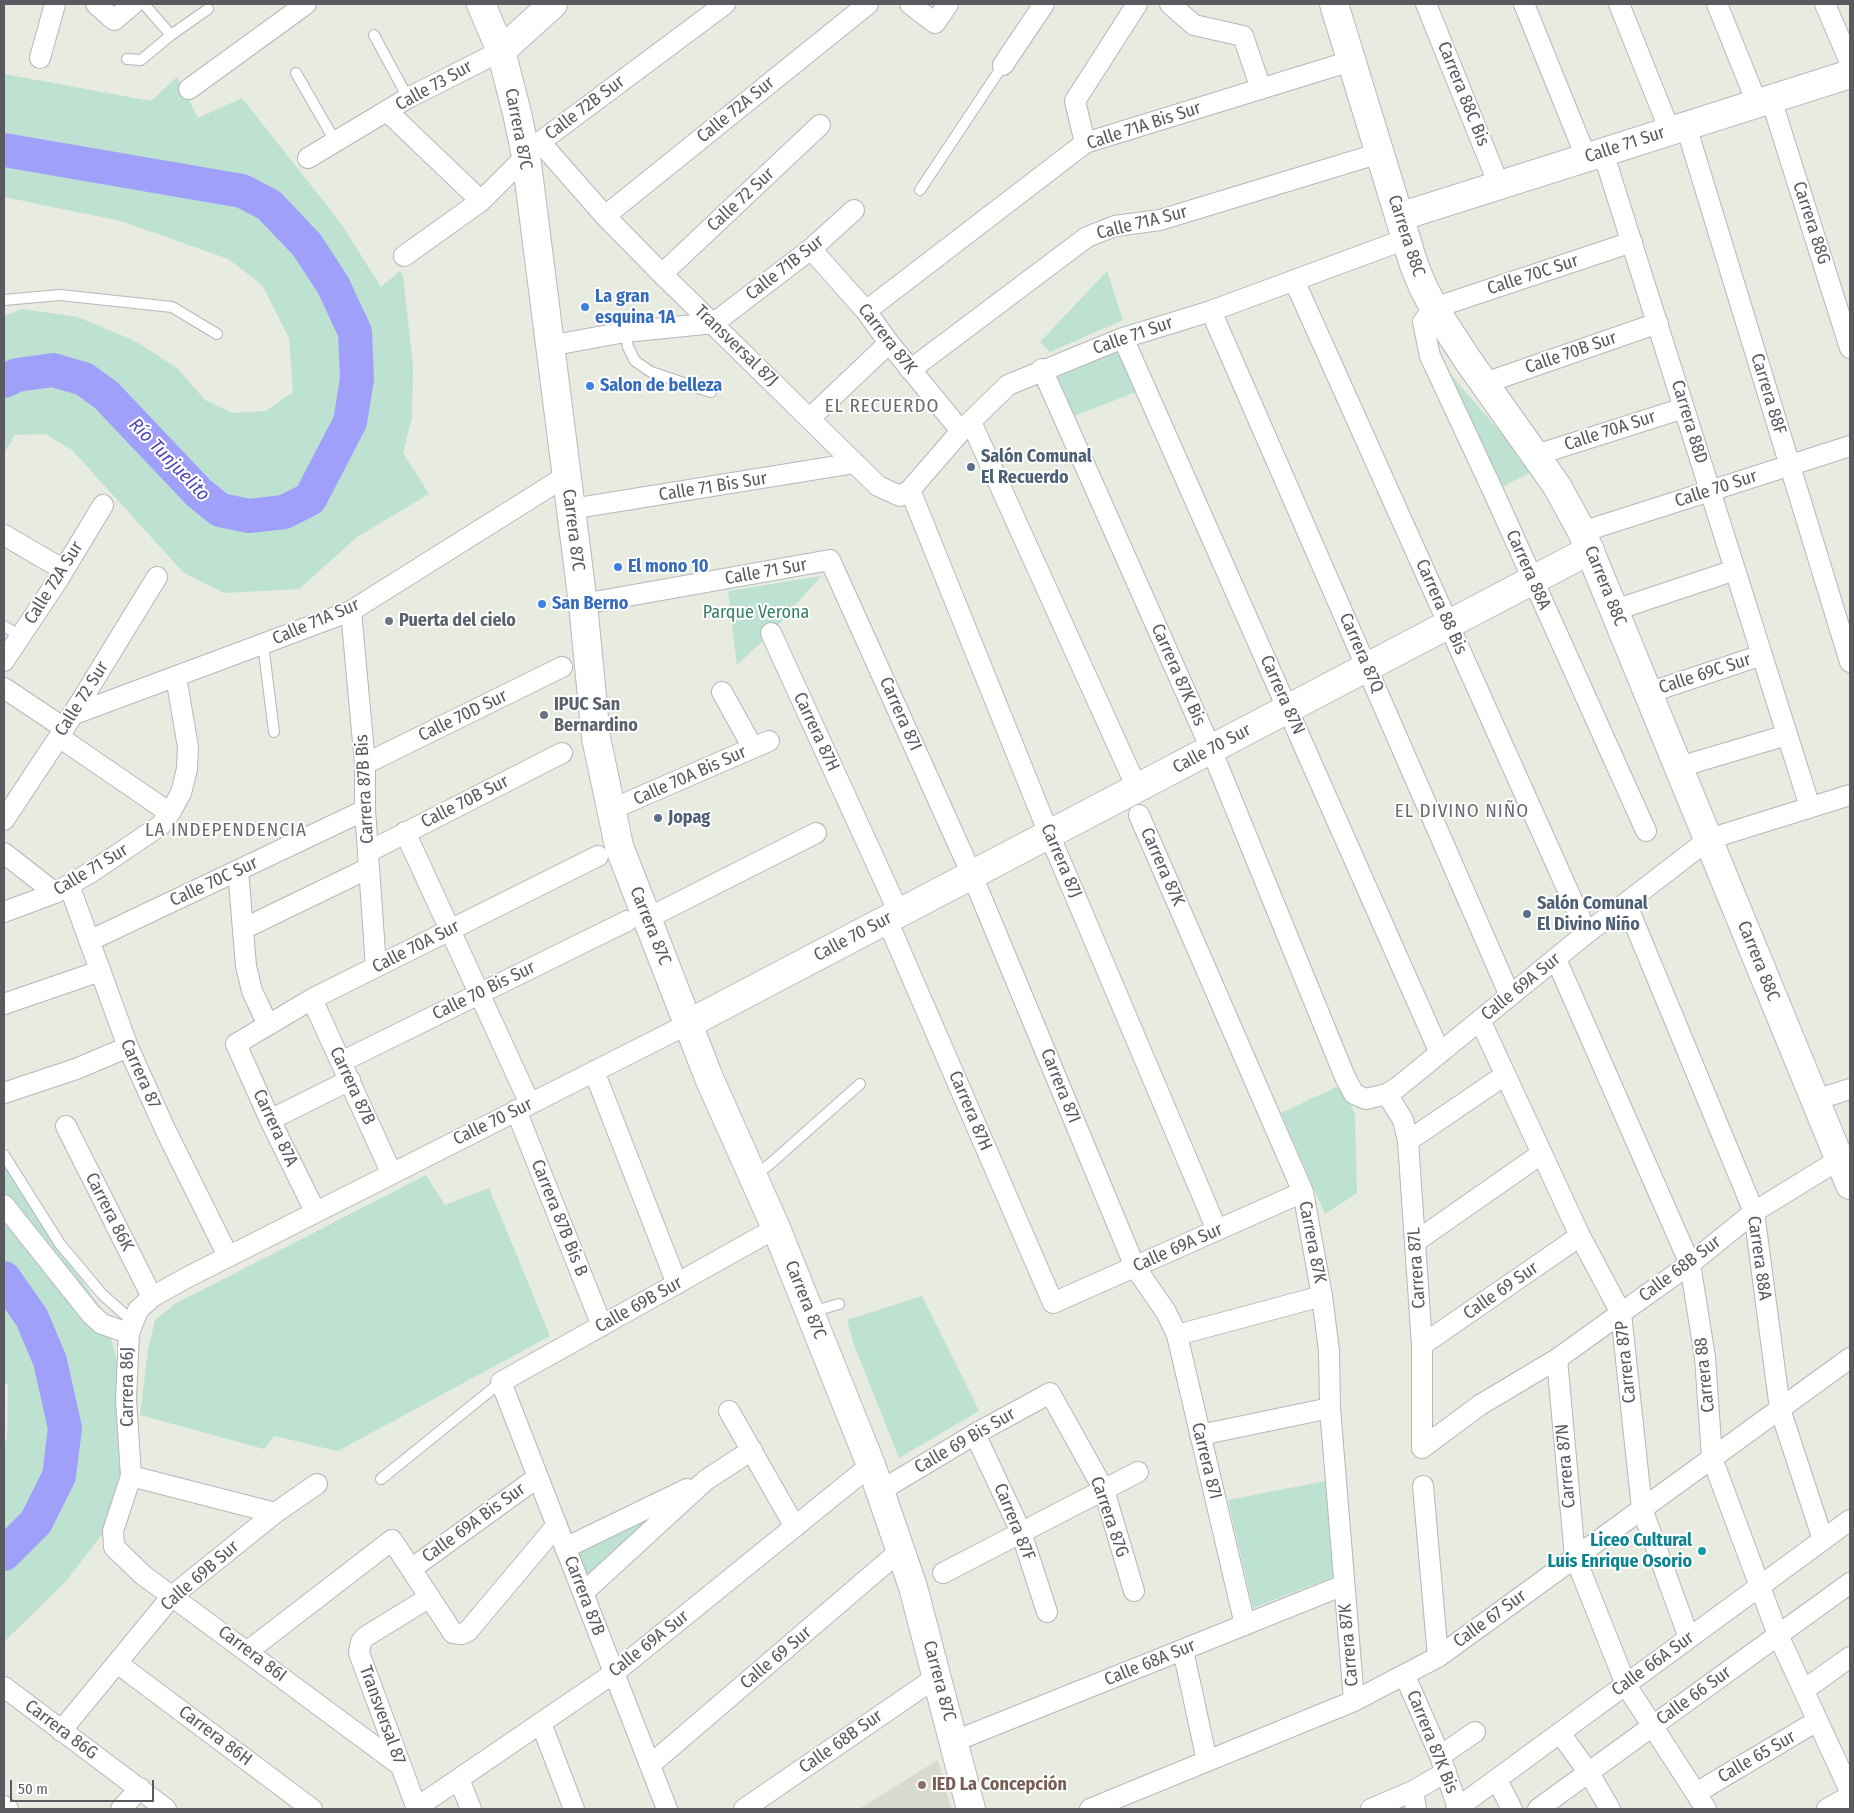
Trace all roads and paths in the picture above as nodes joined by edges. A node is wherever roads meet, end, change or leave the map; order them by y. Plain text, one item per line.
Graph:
1 (55, 4) edge
2 (96, 4) edge
3 (133, 4) edge
4 (144, 4) edge
5 (306, 4) edge
6 (481, 4) edge
7 (552, 4) edge
8 (725, 4) edge
9 (868, 4) edge
10 (910, 4) edge
11 (948, 4) edge
12 (1044, 4) edge
13 (1137, 4) edge
14 (1170, 4) edge
15 (1334, 4) edge
16 (1426, 4) edge
17 (1524, 4) edge
18 (1619, 4) edge
19 (1717, 4) edge
20 (1825, 4) edge
21 (208, 8) dead end
22 (171, 35) junction
23 (374, 35) dead end
24 (501, 51) junction
25 (40, 58) dead end
26 (127, 59) dead end
27 (1352, 61) junction
28 (1850, 62) edge
29 (1003, 65) joint
30 (296, 73) dead end
31 (1850, 74) edge
32 (189, 89) dead end
33 (1261, 89) junction
34 (408, 98) junction
35 (1764, 101) junction
36 (388, 112) junction
37 (820, 125) dead end
38 (1678, 128) junction
39 (335, 141) junction
40 (1085, 143) junction
41 (533, 149) junction
42 (1380, 153) junction
43 (1595, 154) junction
44 (308, 158) dead end
45 (1499, 185) junction
46 (920, 190) dead end
47 (481, 201) junction
48 (854, 210) dead end
49 (605, 216) junction
50 (1402, 228) junction
51 (1632, 242) junction
52 (811, 249) junction
53 (404, 256) dead end
54 (662, 274) junction
55 (1294, 280) junction
56 (4, 300) edge
57 (1434, 308) junction
58 (866, 311) junction
59 (1211, 311) junction
60 (714, 323) junction
61 (1658, 323) junction
62 (625, 332) junction
63 (218, 334) dead end
64 (1123, 338) junction
65 (889, 343) junction
66 (549, 346) junction
67 (1850, 348) edge
68 (1042, 369) junction
69 (910, 370) junction
70 (1485, 383) junction
71 (711, 392) dead end
72 (1684, 408) junction
73 (810, 418) junction
74 (966, 426) junction
75 (1850, 446) edge
76 (1536, 456) junction
77 (855, 463) junction
78 (1790, 466) junction
79 (566, 476) junction
80 (1710, 491) junction
81 (905, 493) junction
82 (103, 505) dead end
83 (571, 510) junction
84 (4, 535) edge
85 (1586, 541) junction
86 (830, 560) joint
87 (64, 570) junction
88 (1735, 570) junction
89 (157, 577) dead end
90 (1532, 581) junction
91 (583, 604) junction
92 (1615, 610) junction
93 (351, 611) junction
94 (1449, 625) junction
95 (12, 631) edge
96 (770, 633) dead end
97 (263, 644) junction
98 (1762, 655) junction
99 (4, 661) edge
100 (1850, 662) edge
101 (562, 667) dead end
102 (1367, 667) junction
103 (176, 677) junction
104 (4, 688) edge
105 (722, 692) dead end
106 (1648, 693) junction
107 (1288, 709) junction
108 (65, 727) junction
109 (274, 732) dead end
110 (1787, 735) junction
111 (1211, 749) junction
112 (562, 752) dead end
113 (365, 764) junction
114 (1679, 767) junction
115 (1137, 788) junction
116 (1850, 795) edge
117 (10, 798) edge
118 (1810, 808) junction
119 (365, 810) junction
120 (610, 810) junction
121 (170, 814) junction
122 (1139, 815) dead end
123 (4, 820) edge
124 (1646, 831) dead end
125 (405, 832) junction
126 (816, 832) dead end
127 (1050, 834) junction
128 (1709, 839) junction
129 (4, 854) edge
130 (598, 856) dead end
131 (368, 860) junction
132 (238, 870) junction
133 (972, 875) junction
134 (62, 889) junction
135 (1626, 903) junction
136 (4, 912) edge
137 (893, 916) junction
138 (638, 920) junction
139 (243, 929) junction
140 (450, 930) junction
141 (1587, 933) junction
142 (89, 941) junction
143 (1556, 959) junction
144 (376, 967) junction
145 (100, 971) junction
146 (479, 994) junction
147 (1510, 996) junction
148 (312, 999) junction
149 (4, 1004) edge
150 (1480, 1020) junction
151 (688, 1024) junction
152 (268, 1025) junction
153 (236, 1044) joint
154 (128, 1047) junction
155 (1440, 1053) junction
156 (341, 1062) junction
157 (594, 1071) junction
158 (1505, 1075) junction
159 (350, 1080) junction
160 (860, 1084) dead end
161 (1850, 1089) edge
162 (4, 1093) edge
163 (1354, 1094) joint
164 (1387, 1094) junction
165 (1815, 1100) junction
166 (523, 1107) junction
167 (270, 1120) junction
168 (66, 1126) dead end
169 (1408, 1141) junction
170 (1541, 1154) junction
171 (4, 1155) edge
172 (1840, 1159) junction
173 (391, 1172) junction
174 (753, 1176) junction
175 (1850, 1185) edge
176 (1303, 1192) junction
177 (4, 1205) edge
178 (315, 1211) junction
179 (1754, 1212) junction
180 (776, 1228) junction
181 (1217, 1230) junction
182 (1580, 1236) junction
183 (1415, 1242) junction
184 (228, 1256) junction
185 (1690, 1264) junction
186 (1135, 1267) junction
187 (676, 1284) junction
188 (1322, 1296) junction
189 (152, 1297) junction
190 (1053, 1303) joint
191 (839, 1304) dead end
192 (811, 1312) junction
193 (1621, 1314) junction
194 (602, 1326) junction
195 (130, 1327) junction
196 (1177, 1335) junction
197 (1422, 1345) junction
198 (1850, 1358) edge
199 (1557, 1359) junction
200 (501, 1382) junction
201 (1050, 1393) joint
202 (1330, 1408) junction
203 (1780, 1409) junction
204 (729, 1411) dead end
205 (975, 1434) junction
206 (1200, 1435) junction
207 (1422, 1448) joint
208 (752, 1450) junction
209 (1712, 1458) junction
210 (871, 1465) junction
211 (1138, 1472) dead end
212 (131, 1476) junction
213 (538, 1477) junction
214 (381, 1479) dead end
215 (706, 1480) junction
216 (317, 1484) dead end
217 (1423, 1486) dead end
218 (1104, 1490) junction
219 (880, 1491) junction
220 (1642, 1509) junction
221 (275, 1513) junction
222 (1850, 1520) edge
223 (556, 1525) junction
224 (795, 1527) junction
225 (1021, 1532) junction
226 (1823, 1540) junction
227 (565, 1548) junction
228 (901, 1550) junction
229 (1575, 1558) junction
230 (411, 1569) junction
231 (943, 1573) dead end
232 (1850, 1583) edge
233 (1344, 1585) junction
234 (1759, 1587) junction
235 (1134, 1591) dead end
236 (582, 1593) junction
237 (172, 1596) junction
238 (430, 1597) junction
239 (1047, 1612) dead end
240 (1245, 1625) junction
241 (1778, 1635) junction
242 (1689, 1638) junction
243 (248, 1650) junction
244 (1183, 1650) junction
245 (1438, 1657) junction
246 (1850, 1657) edge
247 (117, 1663) junction
248 (614, 1673) junction
249 (938, 1676) junction
250 (1405, 1676) junction
251 (1626, 1685) junction
252 (4, 1687) edge
253 (1804, 1690) junction
254 (1354, 1701) junction
255 (1818, 1721) junction
256 (541, 1723) junction
257 (1652, 1726) junction
258 (61, 1731) junction
259 (1475, 1732) dead end
260 (1560, 1733) junction
261 (955, 1741) junction
262 (1207, 1761) junction
263 (1443, 1764) junction
264 (650, 1765) junction
265 (401, 1766) junction
266 (1589, 1772) junction
267 (459, 1779) junction
268 (1497, 1780) junction
269 (140, 1788) junction
270 (1850, 1791) edge
271 (1850, 1796) edge
272 (1414, 1800) edge
273 (1701, 1801) edge
274 (4, 1806) edge
275 (8, 1809) edge
276 (122, 1809) edge
277 (166, 1809) edge
278 (312, 1809) edge
279 (416, 1809) edge
280 (471, 1809) edge
281 (574, 1809) edge
282 (667, 1809) edge
283 (744, 1809) edge
284 (971, 1809) edge
285 (1090, 1809) edge
286 (1371, 1809) edge
287 (1457, 1809) edge
288 (1512, 1809) edge
289 (1538, 1809) edge
290 (1610, 1809) edge
291 (1827, 1809) edge

1 - 25 street
2 - 3 street
4 - 22 lane
5 - 32 street
6 - 24 street, Carrera 87C
7 - 24 street, Calle 73 Sur
8 - 41 street, Calle 72B Sur
9 - 49 street, Calle 72A Sur
10 - 11 street
12 - 29 street
13 - 40 street
14 - 33 street
15 - 27 street, Carrera 88C
16 - 45 street, Carrera 88C Bis
17 - 43 street, Carrera 88D
18 - 38 street, Carrera 88F
19 - 35 street, Carrera 88G
20 - 28 street
21 - 22 lane
22 - 26 lane
23 - 34 lane
24 - 34 street, Calle 73 Sur
24 - 41 street, Carrera 87C
27 - 33 street, Calle 71A Bis Sur
27 - 42 street, Carrera 88C
29 - 46 lane
30 - 39 lane
31 - 35 street, Calle 71 Sur
33 - 40 street, Calle 71A Bis Sur
34 - 36 street, Calle 73 Sur
35 - 38 street, Calle 71 Sur
35 - 67 street, Carrera 88G
36 - 39 street, Calle 73 Sur
36 - 47 street
37 - 54 street, Calle 72 Sur
38 - 43 street, Calle 71 Sur
38 - 78 street, Carrera 88F
39 - 44 street, Calle 73 Sur
40 - 58 street, Calle 71A Bis Sur
41 - 47 street, Calle 72B Sur
41 - 49 street, Transversal 87J
41 - 66 street, Carrera 87C
42 - 50 street, Carrera 88C
42 - 69 street, Calle 71A Sur
43 - 45 street, Calle 71 Sur
43 - 51 street, Carrera 88D
45 - 50 street, Calle 71 Sur
47 - 53 street, Calle 72B Sur
48 - 52 street, Calle 71B Sur
49 - 54 street, Transversal 87J
50 - 55 street, Calle 71 Sur
50 - 57 street, Carrera 88C
51 - 57 street, Calle 70C Sur
51 - 61 street, Carrera 88D
52 - 58 street, Carrera 87K
52 - 60 street, Calle 71B Sur
54 - 60 street, Transversal 87J
55 - 59 street, Calle 71 Sur
55 - 94 street, Carrera 88 Bis
56 - 63 lane
57 - 70 street, Carrera 88C
57 - 90 street, Carrera 88A
58 - 65 street, Carrera 87K
59 - 64 street, Calle 71 Sur
59 - 102 street, Carrera 87Q
60 - 62 street
60 - 73 street, Transversal 87J
61 - 70 street, Calle 70B Sur
61 - 72 street, Carrera 88D
62 - 66 street
62 - 71 lane
64 - 68 street, Calle 71 Sur
64 - 107 street, Carrera 87N
65 - 69 street, Carrera 87K
65 - 73 street
66 - 79 street, Carrera 87C
68 - 74 street, Calle 71 Sur
68 - 111 street, Carrera 87K Bis
69 - 74 street, Carrera 87K
70 - 76 street, Carrera 88C
72 - 76 street, Calle 70A Sur
72 - 80 street, Carrera 88D
73 - 77 street, Transversal 87J
74 - 81 street, Calle 71 Sur
74 - 115 street, Carrera 87K
75 - 78 street, Calle 70 Sur
76 - 85 street, Carrera 88C
77 - 81 street, Transversal 87J
77 - 83 street, Calle 71 Bis Sur
78 - 80 street, Calle 70 Sur
78 - 100 street, Carrera 88F
79 - 83 street, Carrera 87C
79 - 93 street, Calle 71A Sur
80 - 85 street, Calle 70 Sur
80 - 88 street, Carrera 88D
81 - 127 street, Carrera 87J
82 - 87 street, Calle 72A Sur
83 - 91 street, Carrera 87C
84 - 87 street
85 - 90 street, Calle 70 Sur
85 - 92 street, Carrera 88C
86 - 91 street, Calle 71 Sur
86 - 133 street, Carrera 87I
87 - 95 street, Calle 72A Sur
88 - 92 street
88 - 98 street, Carrera 88D
89 - 108 street, Calle 72 Sur
90 - 94 street, Calle 70 Sur
90 - 124 street, Carrera 88A
91 - 120 street, Carrera 87C
92 - 106 street, Carrera 88C
93 - 97 street, Calle 71A Sur
93 - 113 street, Carrera 87B Bis
94 - 102 street, Calle 70 Sur
94 - 141 street, Carrera 88 Bis
95 - 99 street, Calle 72A Sur
96 - 137 street, Carrera 87H
97 - 103 street, Calle 71A Sur
97 - 109 lane
98 - 106 street, Calle 69C Sur
98 - 110 street, Carrera 88D
101 - 113 street, Calle 70D Sur
102 - 107 street, Calle 70 Sur
102 - 147 street, Carrera 87Q
103 - 108 street, Calle 71A Sur
103 - 121 street, Calle 71 Sur
104 - 108 street
105 - 120 street, Calle 70A Bis Sur
106 - 114 street, Carrera 88C
107 - 111 street, Calle 70 Sur
107 - 155 street, Carrera 87N
108 - 117 street, Calle 72 Sur
108 - 121 street
110 - 114 street
110 - 118 street, Carrera 88D
111 - 115 street, Calle 70 Sur
111 - 163 street, Carrera 87K Bis
112 - 125 street, Calle 70B Sur
113 - 119 street, Carrera 87B Bis
114 - 128 street, Carrera 88C
115 - 127 street, Calle 70 Sur
116 - 118 street, Calle 69A Sur
117 - 123 street, Calle 72 Sur
118 - 128 street, Calle 69A Sur
119 - 131 street, Carrera 87B Bis
119 - 132 street, Calle 70C Sur
120 - 138 street, Carrera 87C
121 - 134 street, Calle 71 Sur
122 - 176 street, Carrera 87K
125 - 131 street, Calle 70B Sur
125 - 140 street, Carrera 87B Bis B
126 - 138 street, Calle 70 Bis Sur
127 - 133 street, Calle 70 Sur
127 - 181 street, Carrera 87J
128 - 135 street, Calle 69A Sur
128 - 165 street, Carrera 88C
129 - 134 street
130 - 140 street, Calle 70A Sur
131 - 139 street, Calle 70B Sur
131 - 144 street, Carrera 87B Bis
132 - 139 street
132 - 142 street, Calle 70C Sur
133 - 137 street, Calle 70 Sur
133 - 186 street, Carrera 87I
134 - 136 street, Calle 71 Sur
134 - 142 street, Carrera 87
135 - 141 street, Calle 69A Sur
135 - 179 street, Carrera 88A
137 - 151 street, Calle 70 Sur
137 - 190 street, Carrera 87H
138 - 146 street, Calle 70 Bis Sur
138 - 151 street, Carrera 87C
139 - 152 street
140 - 144 street, Calle 70A Sur
140 - 146 street, Carrera 87B Bis B
141 - 143 street, Calle 69A Sur
142 - 145 street, Carrera 87
143 - 147 street, Calle 69A Sur
143 - 185 street, Carrera 88
144 - 148 street, Calle 70A Sur
145 - 149 street
145 - 154 street, Carrera 87
146 - 156 street, Calle 70 Bis Sur
146 - 166 street, Carrera 87B Bis B
147 - 150 street, Calle 69A Sur
148 - 152 street, Calle 70A Sur
148 - 156 street, Carrera 87B
150 - 155 street, Calle 69A Sur
150 - 158 street, Carrera 87P
151 - 157 street, Calle 70 Sur
151 - 174 street, Carrera 87C
152 - 153 street, Calle 70A Sur
153 - 167 street, Carrera 87A
154 - 162 street
154 - 184 street, Carrera 87
155 - 164 street, Calle 69A Sur
156 - 159 street, Carrera 87B
157 - 166 street, Calle 70 Sur
157 - 187 street
158 - 169 street
158 - 170 street, Carrera 87P
159 - 167 street
159 - 173 street, Carrera 87B
160 - 174 lane
161 - 165 street
163 - 164 street, Calle 69A Sur
164 - 169 street, Carrera 87L
165 - 172 street, Carrera 88C
166 - 173 street, Calle 70 Sur
166 - 194 street, Carrera 87B Bis B
167 - 178 street, Carrera 87A
168 - 189 street, Carrera 86K
169 - 183 street, Carrera 87L
170 - 182 street, Carrera 87P
170 - 183 street
171 - 195 lane
172 - 175 street, Carrera 88C
172 - 179 street, Calle 68B Sur
173 - 178 street, Calle 70 Sur
174 - 180 street, Carrera 87C
176 - 181 street, Calle 69A Sur
176 - 188 street, Carrera 87K
177 - 195 street, Carrera 86J
178 - 184 street, Calle 70 Sur
179 - 185 street, Calle 68B Sur
179 - 203 street, Carrera 88A
180 - 187 street, Calle 69B Sur
180 - 192 street, Carrera 87C
181 - 186 street, Calle 69A Sur
182 - 193 street, Carrera 87P
182 - 197 street, Calle 69 Sur
183 - 197 street, Carrera 87L
184 - 189 street, Calle 70 Sur
185 - 193 street, Calle 68B Sur
185 - 209 street, Carrera 88
186 - 190 street, Calle 69A Sur
186 - 196 street, Carrera 87I
187 - 194 street, Calle 69B Sur
188 - 196 street
188 - 202 street, Carrera 87K
189 - 195 street, Calle 70 Sur
191 - 192 lane
192 - 210 street, Carrera 87C
193 - 199 street, Calle 68B Sur
193 - 220 street, Carrera 87P
194 - 200 street, Calle 69B Sur
195 - 212 street, Carrera 86J
196 - 206 street, Carrera 87I
197 - 207 street, Carrera 87L
198 - 203 street, Calle 67 Sur
199 - 207 street, Calle 68B Sur
199 - 229 street, Carrera 87N
200 - 213 street, Carrera 87B
200 - 214 lane
201 - 205 street, Calle 69 Bis Sur
201 - 218 street, Carrera 87G
202 - 206 street
202 - 233 street, Carrera 87K
203 - 209 street, Calle 67 Sur
203 - 226 street, Carrera 88A
204 - 208 street
205 - 219 street, Calle 69 Bis Sur
205 - 225 street, Carrera 87F
206 - 240 street, Carrera 87I
208 - 215 street
208 - 224 street
209 - 220 street, Calle 67 Sur
209 - 234 street, Carrera 88
210 - 219 street, Carrera 87C
210 - 224 street, Calle 69A Sur
211 - 218 street
212 - 221 street
212 - 237 street, Carrera 86I
213 - 223 street, Carrera 87B
213 - 230 street, Calle 69A Bis Sur
215 - 227 street
215 - 236 street
216 - 221 street, Calle 69B Sur
217 - 245 street
218 - 225 street
218 - 235 street, Carrera 87G
219 - 228 street, Carrera 87C
220 - 229 street, Calle 67 Sur
220 - 242 street, Carrera 87P
221 - 237 street, Calle 69B Sur
222 - 226 street, Calle 66A Sur
223 - 227 street, Carrera 87B
223 - 238 street
224 - 248 street, Calle 69A Sur
225 - 231 street
225 - 239 street, Carrera 87F
226 - 234 street, Calle 66A Sur
227 - 236 street, Carrera 87B
228 - 249 street, Carrera 87C
228 - 264 street, Calle 69 Sur
229 - 245 street, Calle 67 Sur
229 - 251 street, Carrera 87N
230 - 238 street
230 - 243 street
232 - 241 street, Calle 66 Sur
233 - 240 street, Calle 68A Sur
233 - 254 street, Carrera 87K
234 - 241 street, Carrera 88
234 - 242 street, Calle 66A Sur
236 - 248 street, Carrera 87B
237 - 243 street, Carrera 86I
237 - 247 street, Calle 69B Sur
238 - 265 street, Transversal 87
240 - 244 street, Calle 68A Sur
241 - 253 street, Carrera 88
241 - 257 street, Calle 66 Sur
242 - 251 street, Calle 66A Sur
243 - 265 street, Carrera 86I
244 - 261 street, Calle 68A Sur
244 - 262 street
245 - 250 street, Calle 67 Sur
246 - 253 street
247 - 258 street, Calle 69B Sur
247 - 278 street, Carrera 86H
248 - 256 street, Calle 69A Sur
248 - 264 street, Carrera 87B
249 - 261 street, Carrera 87C
249 - 283 street, Calle 68B Sur
250 - 254 street, Calle 67 Sur
250 - 263 street, Carrera 87K Bis
251 - 257 street, Carrera 87N
251 - 260 street, Calle 66A Sur
252 - 258 street, Carrera 86G
253 - 255 street, Carrera 88
254 - 262 street, Calle 67 Sur
255 - 270 street, Carrera 88
255 - 273 street, Calle 65 Sur
256 - 267 street, Calle 69A Sur
256 - 281 street
257 - 266 street, Calle 66 Sur
257 - 273 street, Carrera 87N
258 - 269 street, Carrera 86G
259 - 263 street
260 - 266 street
260 - 268 street, Calle 66A Sur
261 - 284 street, Carrera 87C
262 - 285 street, Calle 67 Sur
263 - 272 street
263 - 287 street, Carrera 87K Bis
264 - 282 street, Carrera 87B
265 - 279 street, Transversal 87
266 - 289 street, Calle 66 Sur
266 - 290 street
267 - 279 street, Calle 69A Sur
267 - 280 street
268 - 287 street, Calle 66A Sur
268 - 288 street
269 - 276 street
269 - 277 street, Carrera 86G
271 - 291 street
272 - 286 street
274 - 275 street

